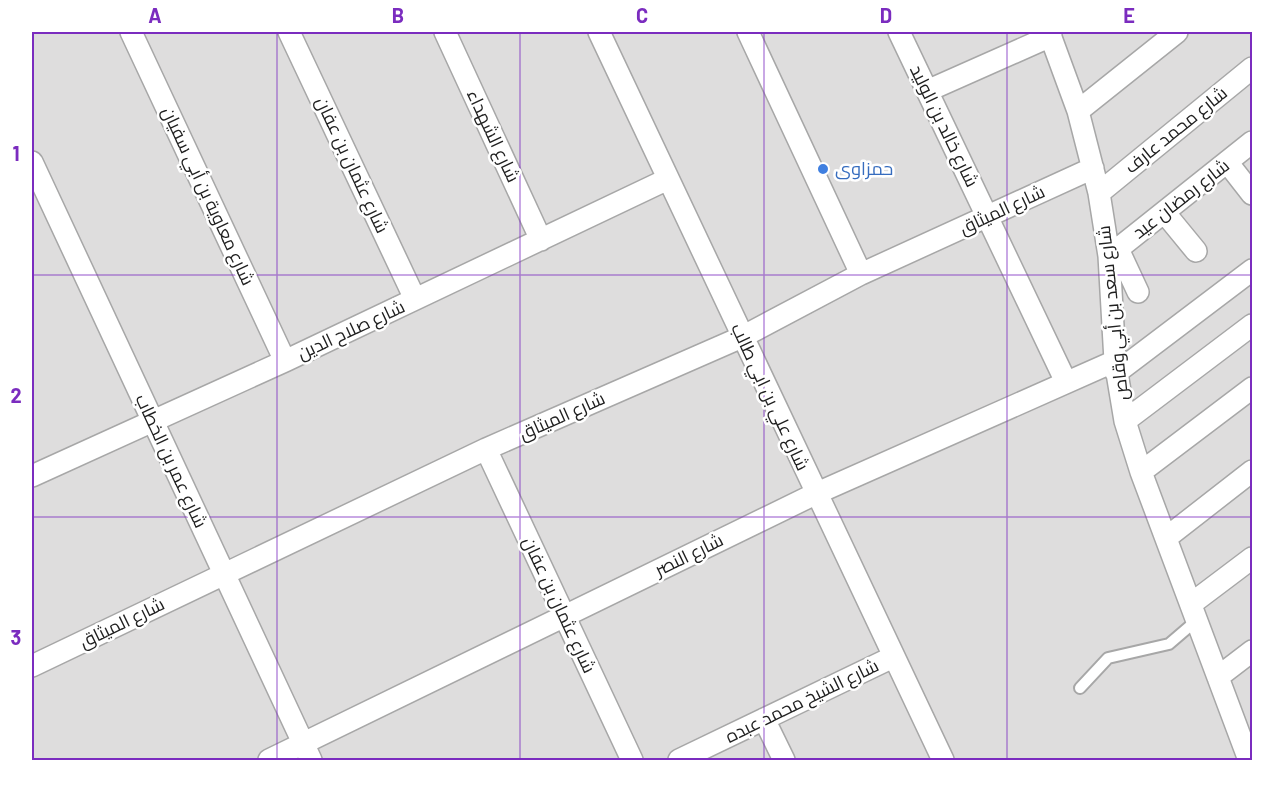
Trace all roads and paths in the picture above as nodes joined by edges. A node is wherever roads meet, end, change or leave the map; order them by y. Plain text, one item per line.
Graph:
1 (131, 32) edge
2 (289, 32) edge
3 (445, 32) edge
4 (599, 32) edge
5 (748, 32) edge
6 (899, 32) edge
7 (1177, 32) edge
8 (1054, 35) edge
9 (1252, 68) edge
10 (927, 91) junction
11 (1078, 111) junction
12 (1252, 142) edge
13 (32, 162) edge
14 (1227, 162) junction
15 (1093, 168) junction
16 (668, 179) junction
17 (1098, 193) junction
18 (1252, 194) edge
19 (1164, 212) junction
20 (987, 217) junction
21 (541, 240) junction
22 (1196, 250) dead end
23 (1113, 253) junction
24 (1252, 270) edge
25 (861, 274) junction
26 (1138, 292) dead end
27 (415, 299) junction
28 (1252, 325) edge
29 (742, 337) junction
30 (285, 361) junction
31 (1115, 367) junction
32 (1066, 382) junction
33 (1252, 388) edge
34 (152, 420) junction
35 (1125, 421) junction
36 (486, 449) junction
37 (1252, 471) edge
38 (1141, 472) junction
39 (32, 476) edge
40 (815, 494) junction
41 (1166, 538) junction
42 (1252, 558) edge
43 (224, 574) junction
44 (1194, 612) junction
45 (564, 615) junction
46 (1252, 651) edge
47 (893, 657) junction
48 (32, 666) edge
49 (1218, 677) junction
50 (1080, 688) dead end
51 (764, 719) junction
52 (307, 752) edge
53 (269, 760) edge
54 (632, 760) edge
55 (679, 760) edge
56 (784, 760) edge
57 (943, 760) edge
58 (1249, 760) edge

1 - 30 street, شارع معاوية بن أبي سفيان
2 - 27 street, شارع عثمان بن عفان
3 - 21 street, شارع الشهداء
4 - 16 street, شارع علي بن ابي طالب
5 - 25 street
6 - 10 street, شارع خالد بن الوليد
7 - 11 street
8 - 10 street
8 - 11 street, شارع سعد بن أبي وقاص
9 - 17 street, شارع محمد عارف
10 - 20 street, شارع خالد بن الوليد
11 - 15 street, شارع سعد بن أبي وقاص
12 - 14 street, شارع رمضان عيد
13 - 34 street, شارع عمر بن الخطاب
14 - 18 street
14 - 19 street, شارع رمضان عيد
15 - 17 street, شارع سعد بن أبي وقاص
15 - 20 street, شارع الميثاق
16 - 21 street, شارع صلاح الدين
16 - 29 street, شارع علي بن ابي طالب
17 - 23 street, شارع سعد بن أبي وقاص
19 - 22 street
19 - 23 street, شارع رمضان عيد
20 - 25 street, شارع الميثاق
20 - 32 street, شارع خالد بن الوليد
21 - 27 street, شارع صلاح الدين
23 - 26 street
23 - 31 street, شارع سعد بن أبي وقاص
24 - 31 street, شارع النصر
25 - 29 street, شارع الميثاق
27 - 30 street, شارع صلاح الدين
28 - 35 street
29 - 36 street, شارع الميثاق
29 - 40 street, شارع علي بن ابي طالب
30 - 34 street, شارع صلاح الدين
31 - 32 street, شارع النصر
31 - 35 street, شارع سعد بن أبي وقاص
32 - 40 street, شارع النصر
33 - 38 street
34 - 39 street, شارع صلاح الدين
34 - 43 street, شارع عمر بن الخطاب
35 - 38 street, شارع سعد بن أبي وقاص
36 - 43 street, شارع الميثاق
36 - 45 street, شارع عثمان بن عفان
37 - 41 street
38 - 41 street, شارع سعد بن أبي وقاص
40 - 45 street, شارع النصر
40 - 47 street, شارع علي بن ابي طالب
41 - 44 street, شارع سعد بن أبي وقاص
42 - 44 street
43 - 48 street, شارع الميثاق
43 - 52 street, شارع عمر بن الخطاب
44 - 49 street, شارع سعد بن أبي وقاص
44 - 50 lane
45 - 52 street, شارع النصر
45 - 54 street, شارع عثمان بن عفان
46 - 49 street
47 - 51 street, شارع الشيخ محمد عبده
47 - 57 street, شارع علي بن ابي طالب
49 - 58 street, شارع سعد بن أبي وقاص
51 - 55 street, شارع الشيخ محمد عبده
51 - 56 street
52 - 53 street, شارع النصر

